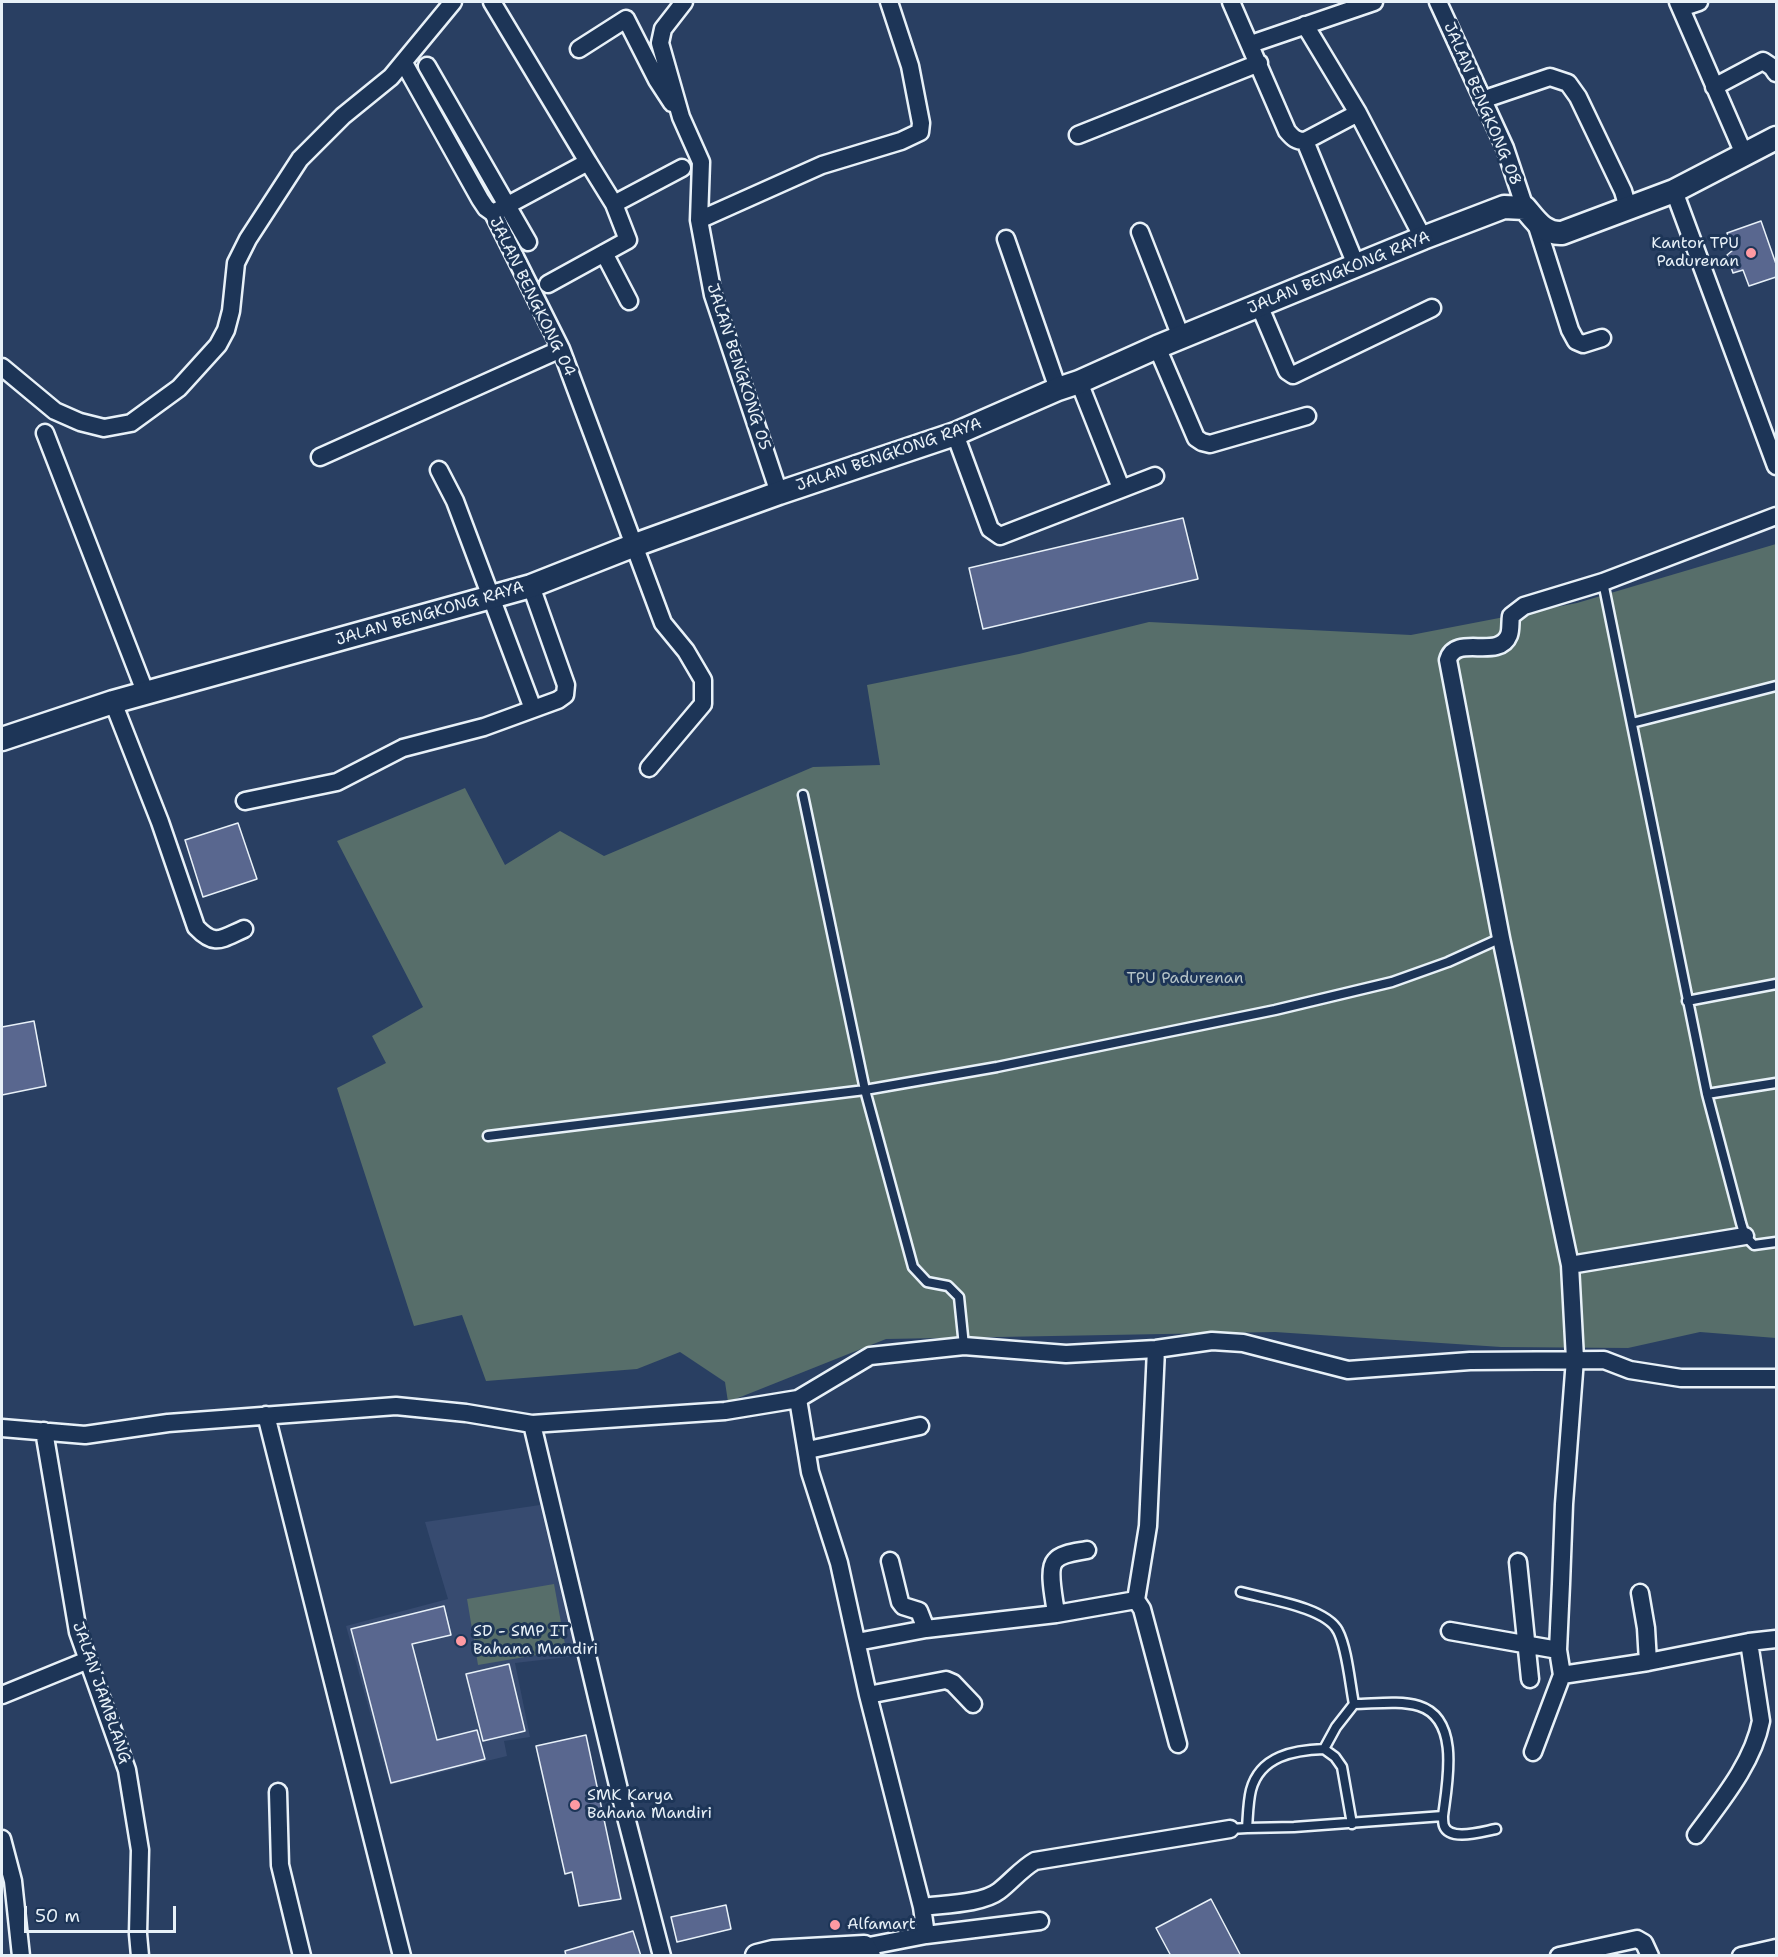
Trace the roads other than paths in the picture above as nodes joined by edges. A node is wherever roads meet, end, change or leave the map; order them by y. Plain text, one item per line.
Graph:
1 (453, 2) edge
2 (492, 2) edge
3 (684, 2) edge
4 (889, 2) edge
5 (1231, 2) edge
6 (1374, 2) edge
7 (1438, 2) edge
8 (1699, 2) edge
9 (1680, 5) edge
10 (1305, 26) junction
11 (1251, 44) junction
12 (579, 49) dead end
13 (404, 63) junction
14 (1259, 63) junction
15 (427, 66) dead end
16 (1776, 73) edge
17 (1714, 87) junction
18 (1482, 100) junction
19 (1358, 113) junction
20 (681, 117) junction
21 (1078, 135) dead end
22 (1776, 138) edge
23 (1305, 141) junction
24 (1744, 154) junction
25 (588, 162) junction
26 (682, 168) dead end
27 (1674, 191) junction
28 (614, 204) junction
29 (1628, 208) junction
30 (500, 210) junction
31 (1530, 214) junction
32 (699, 220) junction
33 (1140, 232) dead end
34 (1006, 238) dead end
35 (1423, 238) junction
36 (528, 242) dead end
37 (604, 253) junction
38 (1356, 265) junction
39 (548, 284) dead end
40 (629, 301) dead end
41 (1259, 305) junction
42 (1431, 308) dead end
43 (1181, 337) junction
44 (1602, 338) dead end
45 (1157, 347) junction
46 (561, 349) junction
47 (2, 367) edge
48 (1069, 386) junction
49 (1307, 416) dead end
50 (45, 433) dead end
51 (955, 434) junction
52 (320, 457) dead end
53 (1776, 466) edge
54 (439, 470) dead end
55 (1155, 476) dead end
56 (1121, 488) junction
57 (779, 493) junction
58 (1776, 516) edge
59 (635, 545) junction
60 (1603, 582) junction
61 (531, 585) junction
62 (491, 596) junction
63 (1776, 686) edge
64 (146, 694) junction
65 (113, 702) junction
66 (533, 709) junction
67 (1632, 723) junction
68 (2, 739) edge
69 (649, 768) dead end
70 (803, 795) dead end
71 (245, 801) dead end
72 (244, 929) dead end
73 (1501, 938) junction
74 (1776, 984) edge
75 (1687, 1001) junction
76 (1776, 1083) edge
77 (865, 1090) junction
78 (1707, 1094) junction
79 (488, 1136) dead end
80 (1745, 1236) junction
81 (1776, 1242) edge
82 (1570, 1265) junction
83 (964, 1346) junction
84 (1156, 1349) junction
85 (1575, 1359) junction
86 (1776, 1378) edge
87 (798, 1399) junction
88 (266, 1415) junction
89 (532, 1424) junction
90 (920, 1426) dead end
91 (2, 1428) edge
92 (44, 1431) junction
93 (808, 1450) junction
94 (1087, 1550) dead end
95 (890, 1561) dead end
96 (1518, 1562) dead end
97 (1241, 1593) dead end
98 (1640, 1593) dead end
99 (1136, 1600) junction
100 (1056, 1614) junction
101 (926, 1629) junction
102 (1450, 1631) dead end
103 (1776, 1639) edge
104 (856, 1642) junction
105 (1749, 1642) junction
106 (1527, 1645) junction
107 (1558, 1650) junction
108 (88, 1660) junction
109 (1648, 1662) junction
110 (1562, 1675) junction
111 (1530, 1679) dead end
112 (2, 1695) edge
113 (868, 1695) junction
114 (973, 1704) dead end
115 (1354, 1704) junction
116 (1178, 1744) dead end
117 (1324, 1749) junction
118 (1533, 1752) dead end
119 (278, 1792) dead end
120 (1443, 1816) junction
121 (1353, 1824) junction
122 (1239, 1829) junction
123 (1496, 1829) dead end
124 (1696, 1834) dead end
125 (2, 1839) edge
126 (922, 1907) junction
127 (1040, 1921) dead end
128 (926, 1935) junction
129 (1776, 1948) edge
130 (866, 1951) edge
131 (1579, 1953) edge
132 (21, 1956) edge
133 (140, 1956) edge
134 (302, 1956) edge
135 (402, 1956) edge
136 (663, 1956) edge
137 (757, 1956) edge
138 (1559, 1956) edge
139 (1650, 1956) edge
140 (1741, 1956) edge

1 - 13 street
2 - 25 street
3 - 20 street, JALAN BENGKONG 05
4 - 32 street
5 - 11 street
6 - 10 street
7 - 18 street, JALAN BENGKONG 08
8 - 9 street
9 - 17 street
10 - 11 street
10 - 19 street
11 - 14 street
12 - 20 street
13 - 30 street, JALAN BENGKONG 04
13 - 47 street
14 - 21 street
14 - 23 street
15 - 30 street
16 - 17 street
17 - 24 street
18 - 29 street
18 - 31 street, JALAN BENGKONG 08
19 - 23 street
19 - 35 street
20 - 32 street, JALAN BENGKONG 05
22 - 24 street
23 - 38 street
24 - 27 street
25 - 28 street
25 - 30 street
26 - 28 street
27 - 29 street
27 - 53 street
28 - 37 street
29 - 31 street
30 - 36 street
30 - 46 street, JALAN BENGKONG 04
31 - 35 street, JALAN BENGKONG RAYA
31 - 44 street, JALAN BENGKONG 08
32 - 57 street, JALAN BENGKONG 05
33 - 43 street
34 - 48 street
35 - 38 street, JALAN BENGKONG RAYA
37 - 39 street
37 - 40 street
38 - 41 street, JALAN BENGKONG RAYA
41 - 42 street
41 - 43 street, JALAN BENGKONG RAYA
43 - 45 street, JALAN BENGKONG RAYA
45 - 48 street, JALAN BENGKONG RAYA
45 - 49 street
46 - 52 street
46 - 59 street, JALAN BENGKONG 04
48 - 51 street, JALAN BENGKONG RAYA
48 - 56 street
50 - 64 street
51 - 56 street
51 - 57 street, JALAN BENGKONG RAYA
54 - 62 street
55 - 56 street
57 - 59 street, JALAN BENGKONG RAYA
58 - 60 street
59 - 61 street, JALAN BENGKONG RAYA
59 - 69 street, JALAN BENGKONG 04
60 - 67 lane
60 - 73 street
61 - 62 street, JALAN BENGKONG RAYA
61 - 66 street
62 - 64 street, JALAN BENGKONG RAYA
62 - 66 street
63 - 67 lane
64 - 65 street, JALAN BENGKONG RAYA
65 - 68 street, JALAN BENGKONG RAYA
65 - 72 street
66 - 71 street
67 - 75 lane
70 - 77 lane
73 - 77 lane
73 - 82 street
74 - 75 lane
75 - 78 lane
76 - 78 lane
77 - 79 lane
77 - 83 lane
78 - 80 lane
80 - 81 lane
80 - 82 street
82 - 85 street
83 - 84 street
83 - 87 street
84 - 85 street
84 - 99 street
85 - 86 street
85 - 107 street
87 - 89 street
87 - 93 street
88 - 89 street
88 - 92 street
88 - 135 street
89 - 136 street
90 - 93 street
91 - 92 street
92 - 108 street, JALAN JAMBLANG
93 - 104 street
94 - 100 street
95 - 101 street
96 - 106 street
97 - 115 lane
98 - 109 street
99 - 100 street
99 - 116 street
100 - 101 street
101 - 104 street
102 - 106 street
103 - 105 street
104 - 113 street
105 - 109 street
105 - 124 street
106 - 107 street
106 - 111 street
107 - 110 street
108 - 112 street
108 - 133 street, JALAN JAMBLANG
109 - 110 street
110 - 118 street
113 - 114 street
113 - 126 street
115 - 117 lane
115 - 120 lane
117 - 121 lane
117 - 122 lane
119 - 134 street
120 - 121 lane
120 - 123 lane
121 - 122 lane
122 - 126 street
125 - 132 street
126 - 128 street
127 - 128 street
128 - 130 street
129 - 140 street
130 - 137 street
131 - 138 street
131 - 139 street

